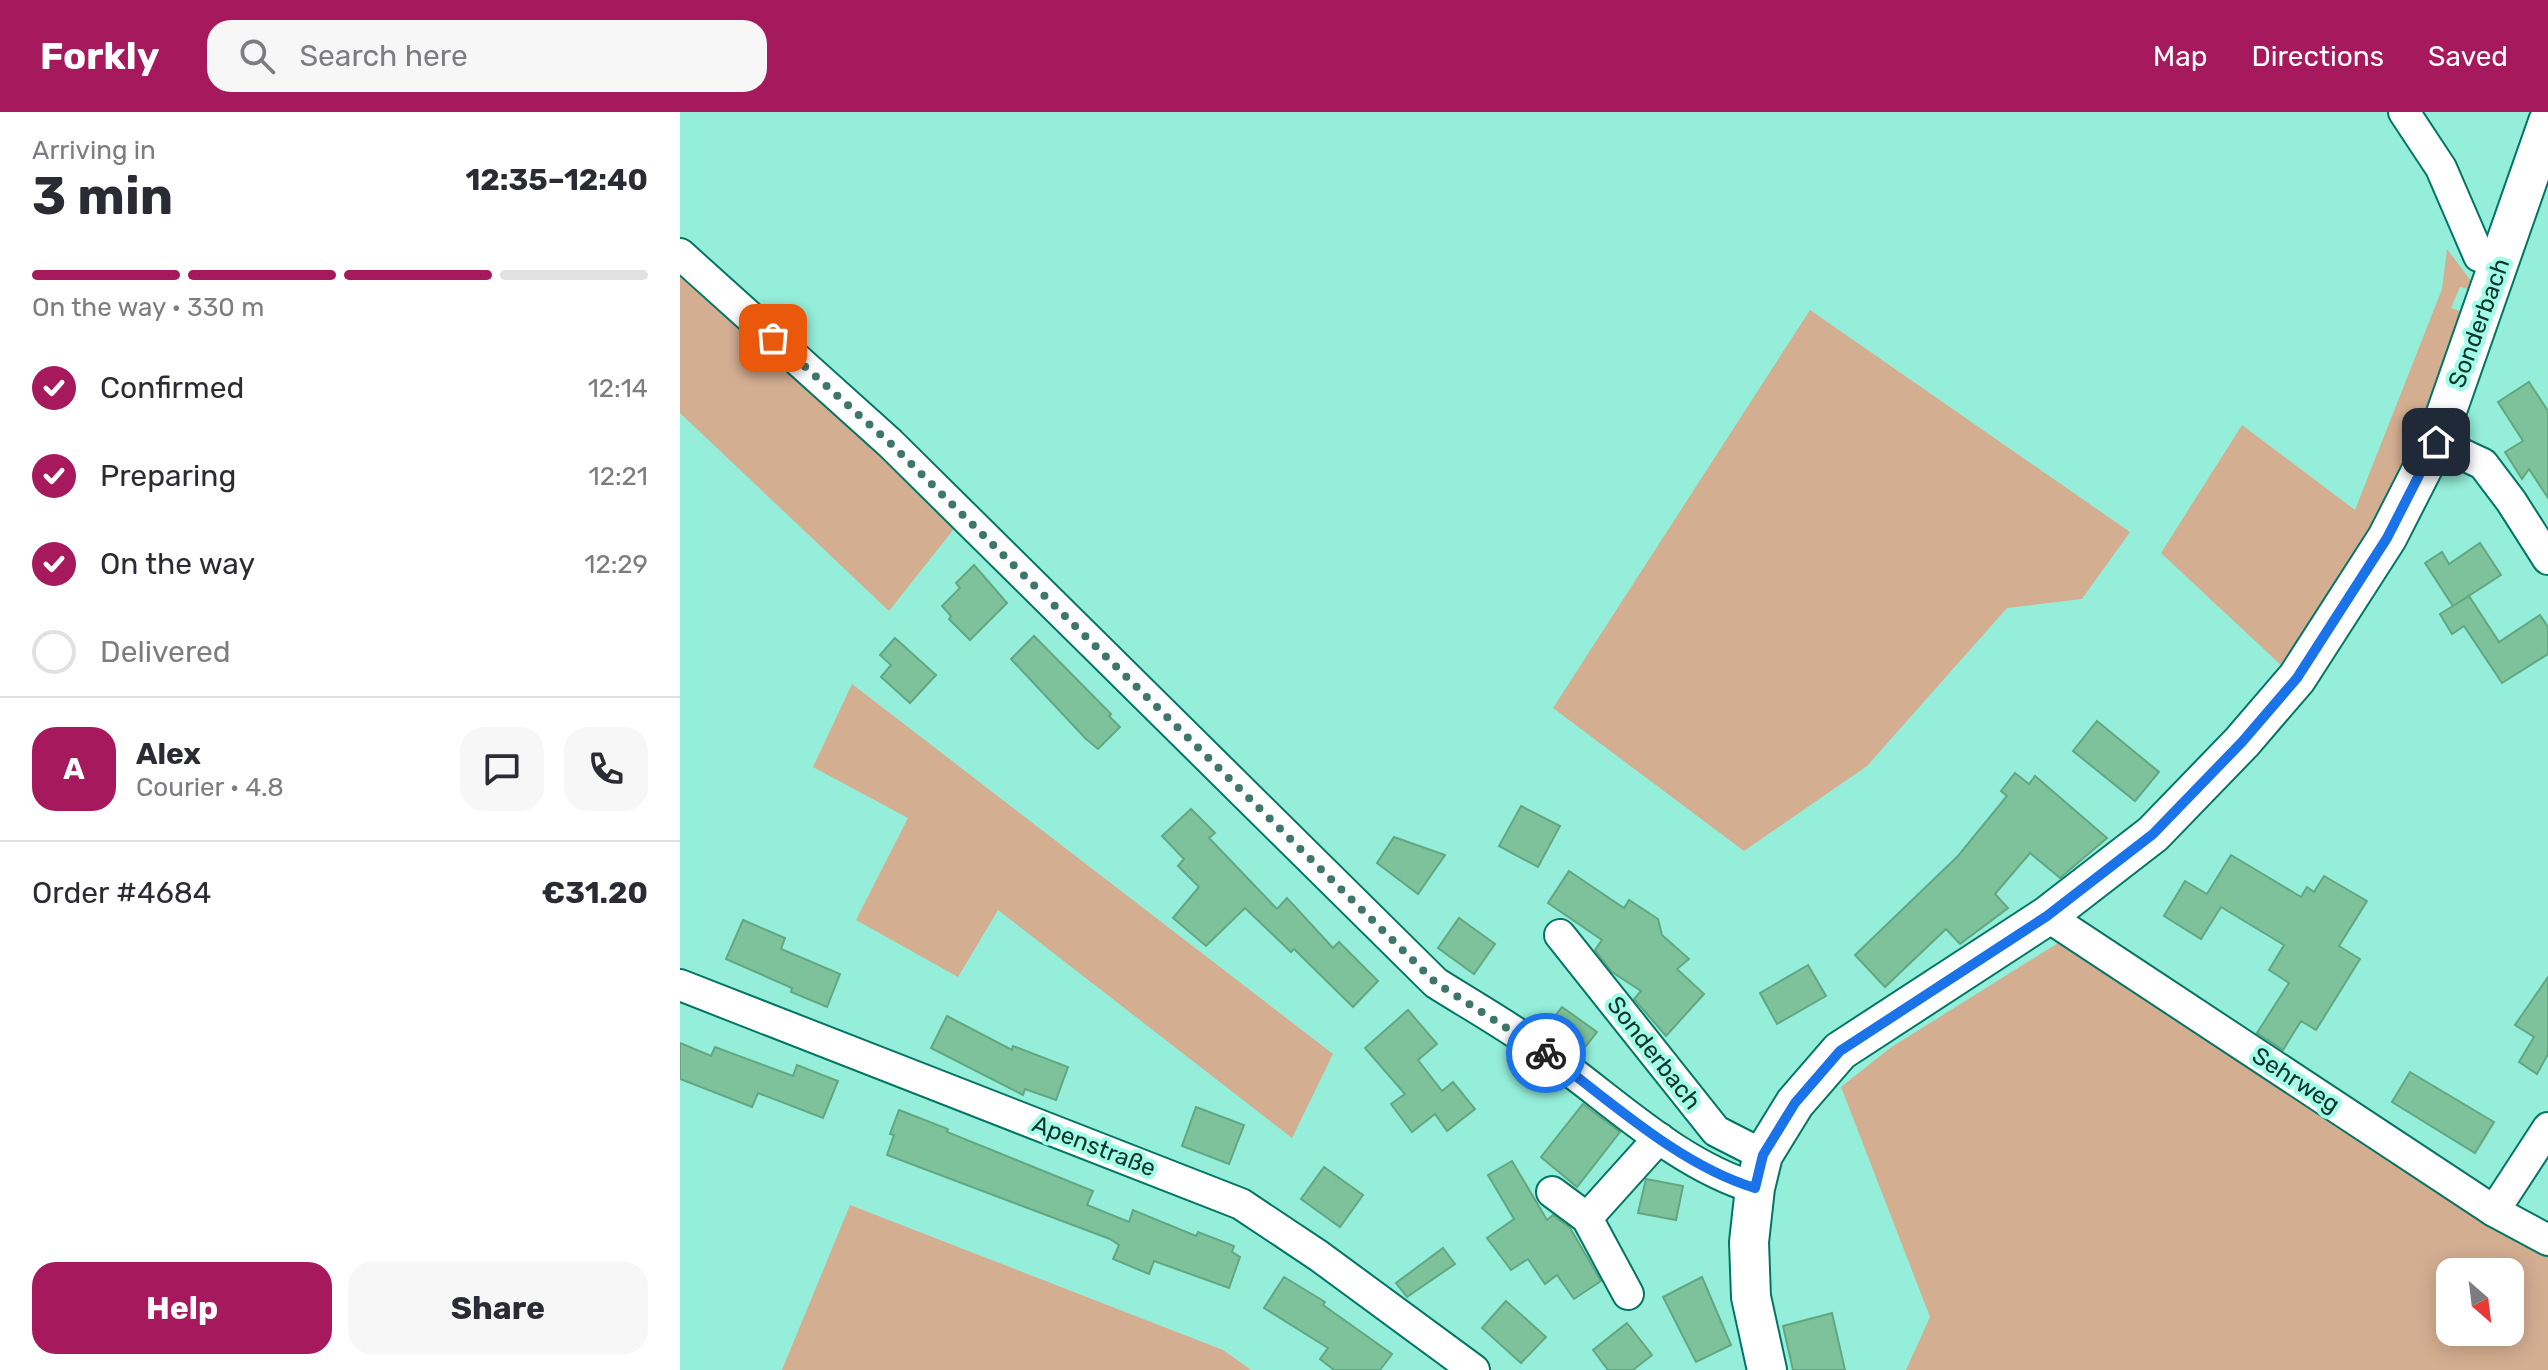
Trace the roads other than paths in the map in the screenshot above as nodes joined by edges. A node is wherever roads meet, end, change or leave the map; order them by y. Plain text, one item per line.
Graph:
1 (2404, 112) edge
2 (2548, 122) edge
3 (680, 254) edge
4 (2500, 263) junction
5 (2436, 442) junction
6 (2548, 559) edge
7 (2047, 916) junction
8 (1560, 935) dead end
9 (680, 985) edge
10 (2548, 1128) edge
11 (1659, 1138) junction
12 (1759, 1171) junction
13 (1552, 1192) dead end
14 (2494, 1211) junction
15 (1587, 1218) junction
16 (2548, 1240) edge
17 (1628, 1294) dead end
18 (1474, 1370) edge
19 (1767, 1370) edge

1 - 4 street
2 - 4 street, Sonderbach
3 - 11 street
4 - 5 street, Sonderbach
5 - 6 street
5 - 7 street, Sonderbach
7 - 12 street, Sonderbach
7 - 14 street, Sehrweg
8 - 12 street, Sonderbach
9 - 18 street, Apenstraße
10 - 14 street
11 - 12 street
11 - 15 street
12 - 19 street, Sonderbach
13 - 15 street
14 - 16 street, Sehrweg
15 - 17 street

